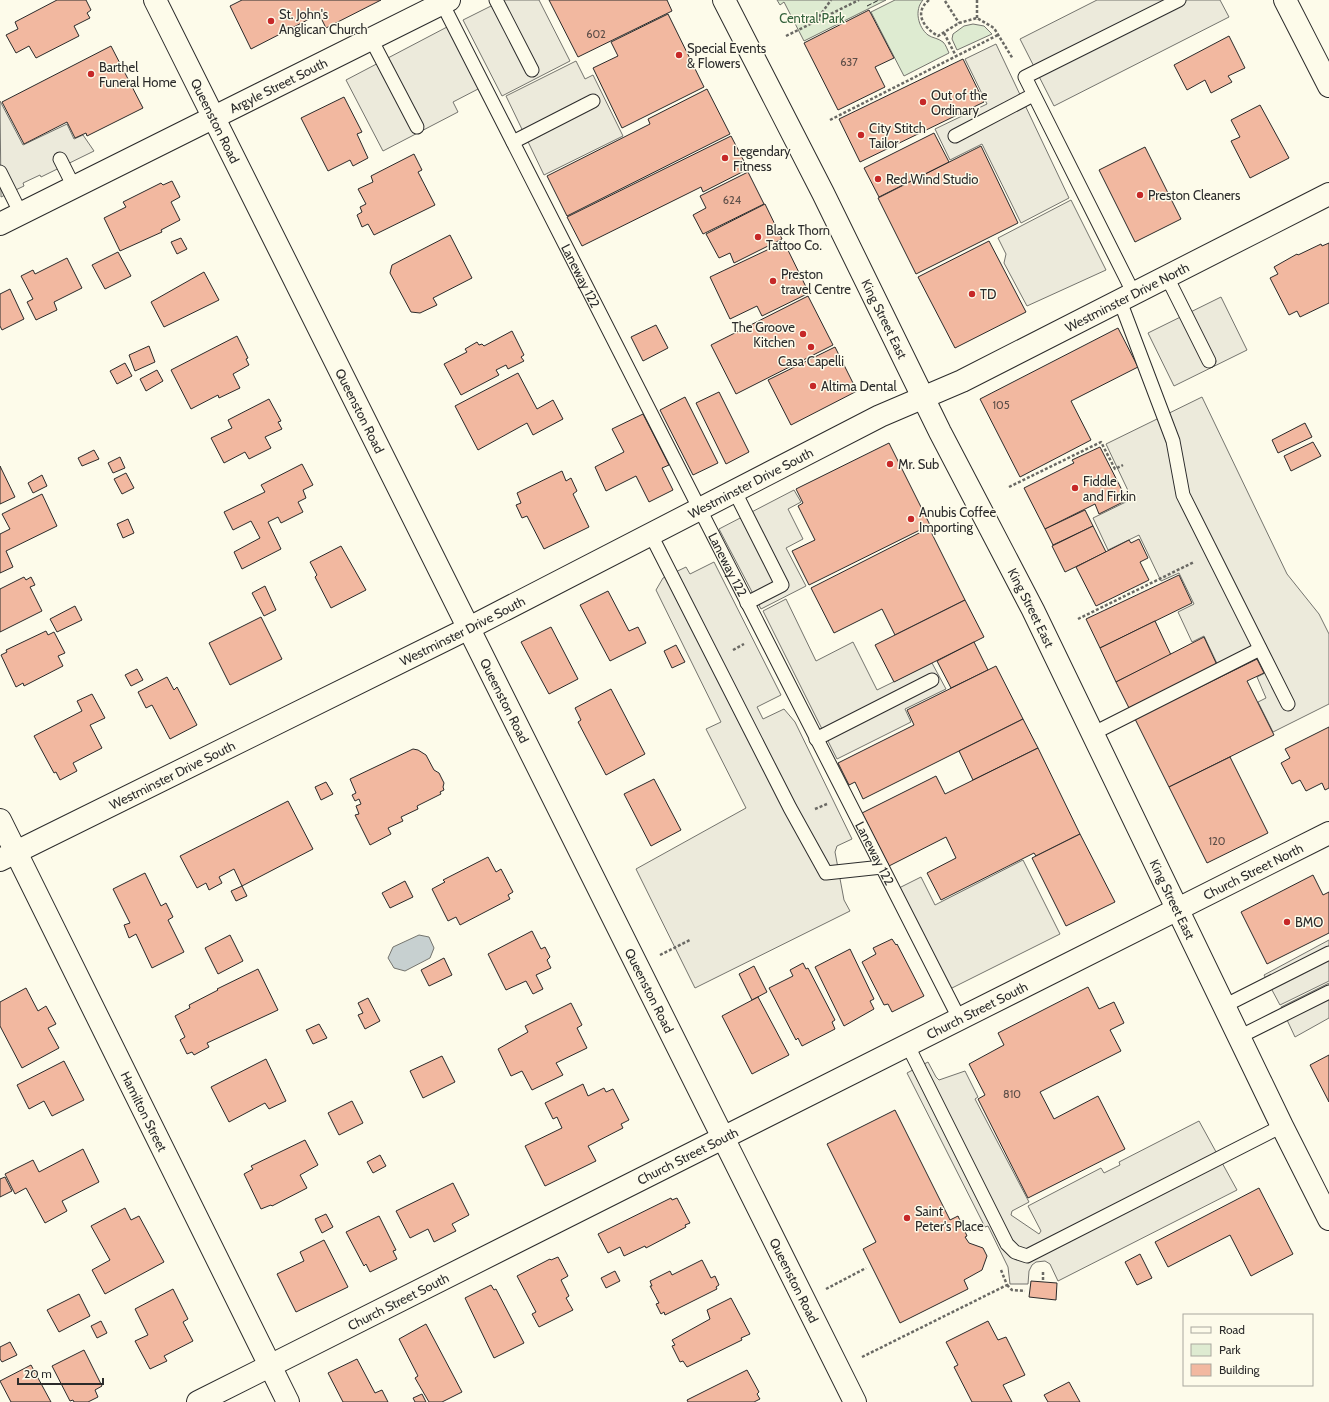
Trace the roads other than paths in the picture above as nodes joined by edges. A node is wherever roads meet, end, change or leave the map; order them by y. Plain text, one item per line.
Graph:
1 (155, 0) edge
2 (496, 0) edge
3 (724, 0) edge
4 (1179, 0) edge
5 (1285, 0) edge
6 (446, 2) edge
7 (371, 39) junction
8 (532, 70) dead end
9 (1329, 86) edge
10 (1033, 95) junction
11 (593, 102) dead end
12 (213, 118) junction
13 (417, 127) dead end
14 (955, 136) dead end
15 (513, 142) junction
16 (60, 159) dead end
17 (0, 172) edge
18 (74, 188) junction
19 (1329, 194) edge
20 (21, 214) junction
21 (0, 224) edge
22 (1167, 277) junction
23 (1127, 297) junction
24 (1209, 361) dead end
25 (923, 397) junction
26 (735, 492) junction
27 (700, 510) junction
28 (651, 535) junction
29 (747, 603) junction
30 (469, 628) junction
31 (1260, 649) junction
32 (932, 680) dead end
33 (1288, 704) dead end
34 (1092, 734) junction
35 (816, 739) junction
36 (0, 820) edge
37 (1329, 833) edge
38 (8, 856) edge
39 (882, 867) junction
40 (1178, 910) junction
41 (1329, 953) edge
42 (1329, 992) edge
43 (1224, 1006) junction
44 (959, 1018) junction
45 (1239, 1037) junction
46 (907, 1044) junction
47 (1282, 1126) junction
48 (723, 1138) junction
49 (1329, 1219) edge
50 (270, 1367) junction
51 (198, 1402) edge
52 (288, 1402) edge
53 (854, 1402) edge

1 - 12 street, Queenston Road
2 - 8 lane
3 - 25 street, King Street East
4 - 10 lane
5 - 9 street
6 - 7 street, Argyle Street South
6 - 15 lane, Laneway 122
7 - 12 street, Argyle Street South
7 - 13 lane
10 - 14 lane
10 - 23 lane
11 - 15 lane
12 - 18 street, Argyle Street South
12 - 30 street, Queenston Road
15 - 27 lane, Laneway 122
16 - 18 lane
17 - 20 lane
18 - 20 street, Argyle Street South
19 - 22 street, Westminster Drive North
20 - 21 street, Argyle Street South
22 - 23 street, Westminster Drive North
22 - 24 lane
23 - 25 street, Westminster Drive North
23 - 31 lane
25 - 26 street, Westminster Drive South
25 - 34 street, King Street East
26 - 27 street, Westminster Drive South
26 - 29 lane
27 - 28 street, Westminster Drive South
27 - 29 lane, Laneway 122
28 - 30 street, Westminster Drive South
28 - 39 lane
29 - 35 lane, Laneway 122
30 - 38 street, Westminster Drive South
30 - 48 street, Queenston Road
31 - 33 lane
31 - 34 lane
32 - 35 lane
34 - 40 street, King Street East
35 - 39 lane, Laneway 122
36 - 38 street, Hamilton Street
37 - 40 street, Church Street North
38 - 50 street, Hamilton Street
39 - 44 lane, Laneway 122
40 - 43 street, King Street East
40 - 44 street, Church Street South
41 - 43 lane
42 - 45 lane
43 - 45 street, King Street East
44 - 46 street, Church Street South
45 - 47 street, King Street East
46 - 47 lane
46 - 48 street, Church Street South
47 - 49 street, King Street East
48 - 50 street, Church Street South
48 - 53 street, Queenston Road
50 - 51 street, Church Street South
50 - 52 street, Hamilton Street

